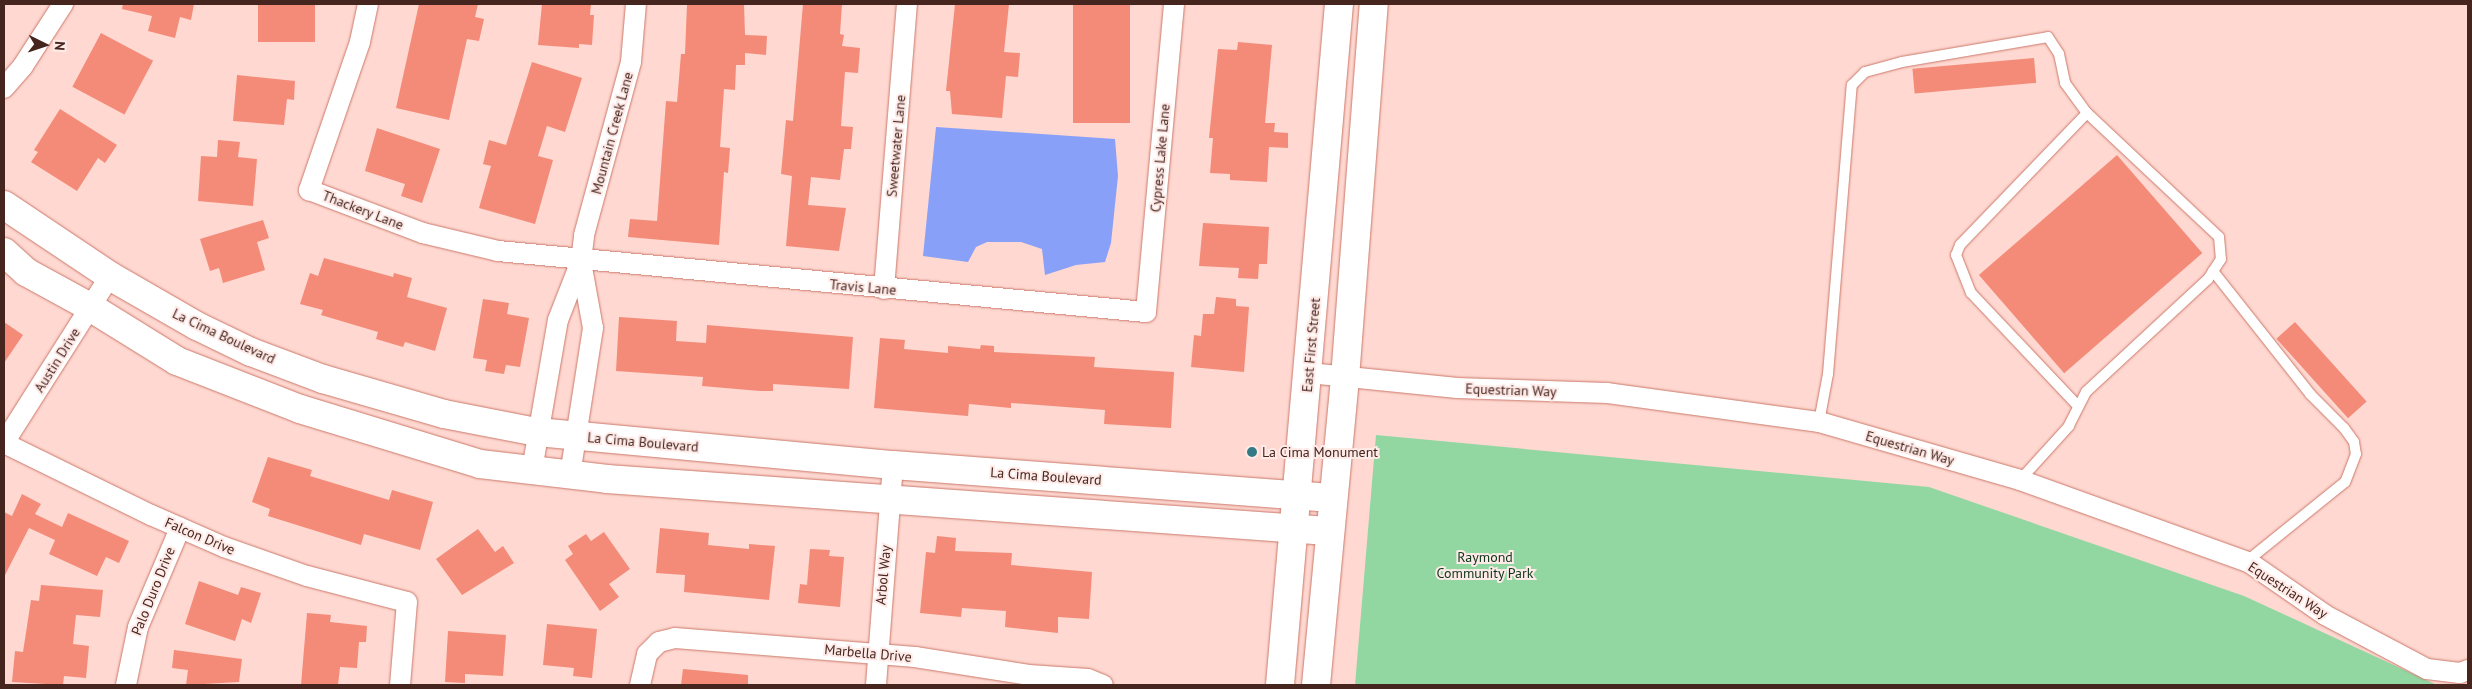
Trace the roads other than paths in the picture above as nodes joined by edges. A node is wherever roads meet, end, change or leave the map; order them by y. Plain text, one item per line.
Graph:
1 (64, 4) edge
2 (368, 4) edge
3 (636, 4) edge
4 (908, 4) edge
5 (1174, 4) edge
6 (1339, 4) edge
7 (1374, 4) edge
8 (4, 88) edge
9 (2087, 112) junction
10 (4, 205) edge
11 (4, 252) edge
12 (580, 262) junction
13 (2213, 271) junction
14 (110, 276) junction
15 (884, 289) junction
16 (90, 307) junction
17 (1146, 312) joint
18 (1309, 374) junction
19 (1345, 378) junction
20 (2078, 406) junction
21 (1819, 422) junction
22 (537, 432) junction
23 (576, 435) junction
24 (4, 443) edge
25 (893, 465) junction
26 (532, 470) junction
27 (570, 475) junction
28 (2020, 480) junction
29 (1297, 495) junction
30 (890, 498) junction
31 (1332, 498) junction
32 (180, 528) junction
33 (1293, 530) junction
34 (1328, 531) junction
35 (2246, 562) junction
36 (876, 654) junction
37 (2468, 670) edge
38 (1095, 682) edge
39 (126, 685) edge
40 (400, 685) edge
41 (640, 685) edge
42 (876, 685) edge
43 (1280, 685) edge
44 (1316, 685) edge

1 - 8 street
2 - 12 street, Thackery Lane
3 - 12 street, Mountain Creek Lane
4 - 15 street, Sweetwater Lane
5 - 17 street, Cypress Lake Lane
6 - 18 street, East First Street
7 - 19 street
9 - 13 lane
9 - 20 lane
9 - 21 lane
10 - 14 street, La Cima Boulevard
11 - 16 street
12 - 15 street, Travis Lane
12 - 22 street, Mountain Creek Lane
12 - 23 street, Mountain Creek Lane
13 - 20 lane
13 - 35 lane
14 - 16 street, Austin Drive
14 - 22 street, La Cima Boulevard
15 - 17 street, Travis Lane
16 - 24 street, Austin Drive
16 - 26 street
18 - 19 street, Equestrian Way
18 - 29 street, East First Street
19 - 21 street, Equestrian Way
19 - 31 street
20 - 28 lane
21 - 28 street, Equestrian Way
22 - 23 street, La Cima Boulevard
22 - 26 street, Mountain Creek Lane
23 - 25 street, La Cima Boulevard
23 - 27 street, Mountain Creek Lane
24 - 32 street, Falcon Drive
25 - 29 street, La Cima Boulevard
25 - 30 street, Arbol Way
26 - 27 street
27 - 30 street
28 - 35 street, Equestrian Way
29 - 31 street, La Cima Boulevard
29 - 33 street, East First Street
30 - 33 street
30 - 36 street, Arbol Way
31 - 34 street
32 - 39 street, Palo Duro Drive
32 - 40 street, Falcon Drive
33 - 34 street
33 - 43 street, East First Street
34 - 44 street
35 - 37 street, Equestrian Way
36 - 38 street, Marbella Drive
36 - 41 street, Marbella Drive
36 - 42 street, Arbol Way

